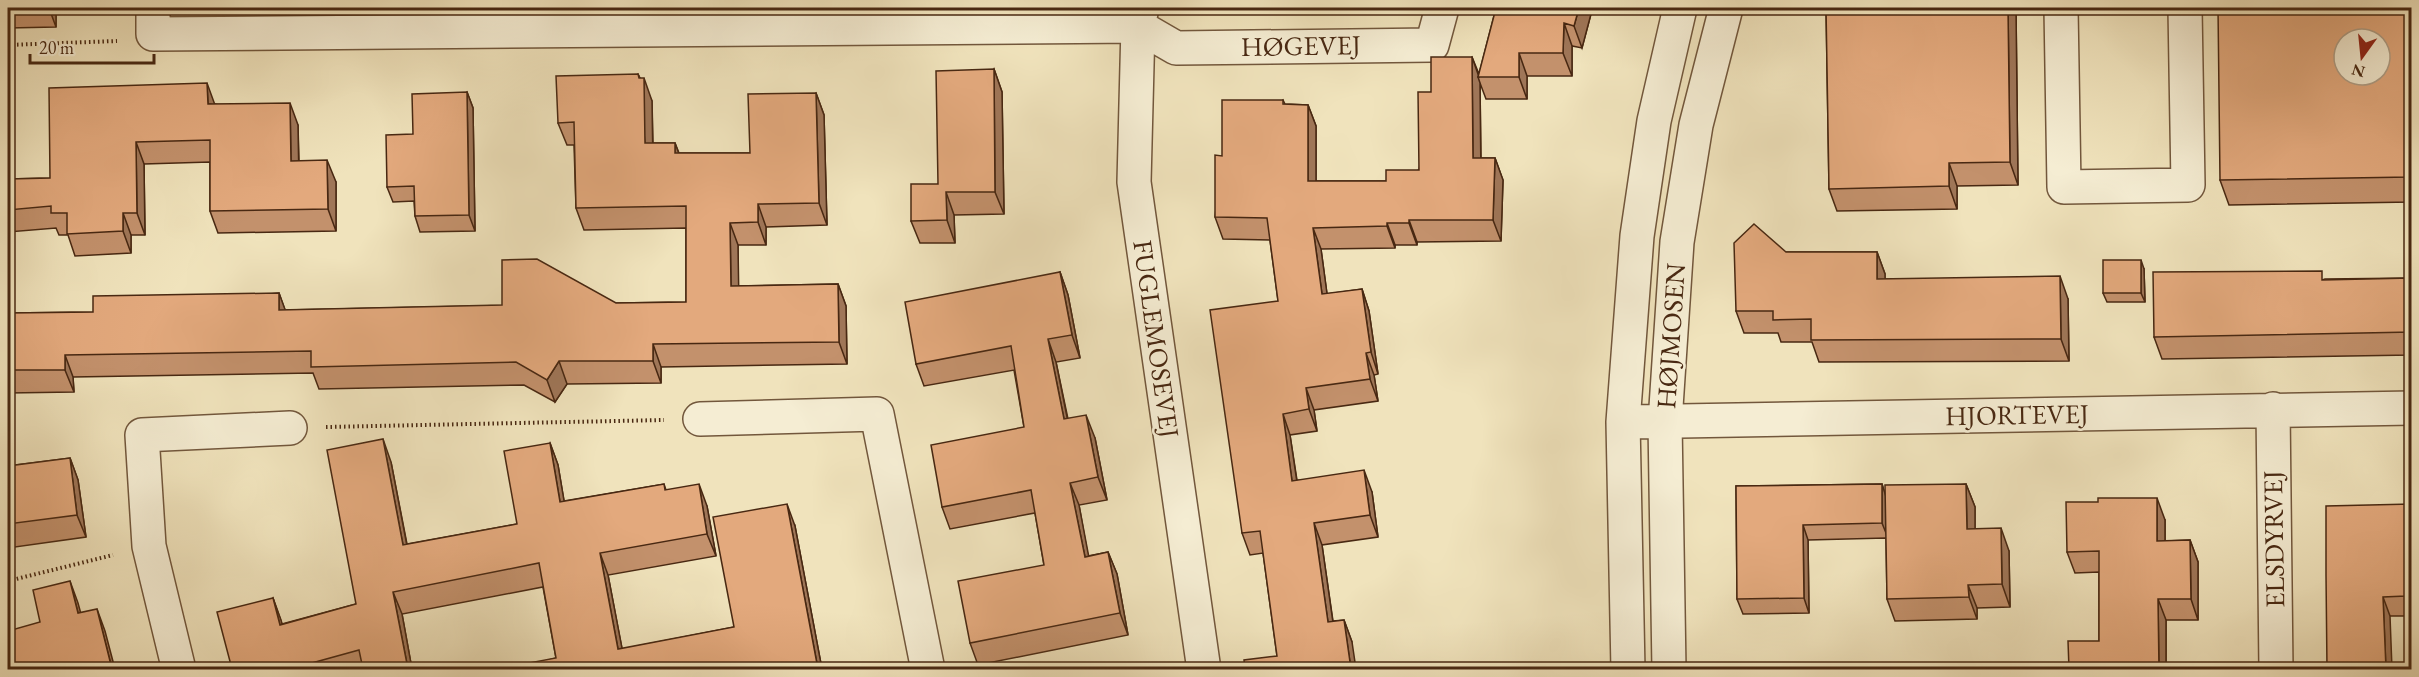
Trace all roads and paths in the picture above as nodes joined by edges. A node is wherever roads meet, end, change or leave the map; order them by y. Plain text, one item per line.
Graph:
1 (1442, 8) edge
2 (1680, 8) edge
3 (1726, 8) edge
4 (2061, 8) edge
5 (2185, 8) edge
6 (1140, 17) edge
7 (792, 18) edge
8 (153, 21) edge
9 (8, 45) edge
10 (2412, 408) edge
11 (2273, 409) junction
12 (700, 419) joint
13 (1623, 422) junction
14 (1665, 422) junction
15 (290, 428) joint
16 (148, 546) junction
17 (8, 581) edge
18 (179, 669) edge
19 (928, 669) edge
20 (1204, 669) edge
21 (1628, 669) edge
22 (1669, 669) edge
23 (2276, 669) edge

1 - 6 street, HØGEVEJ
2 - 13 street, HØJMOSEN
3 - 14 street, HØJMOSEN
4 - 5 street
6 - 7 street
6 - 20 street, FUGLEMOSEVEJ
7 - 8 street
8 - 9 path
10 - 11 street, HJORTEVEJ
11 - 14 street, HJORTEVEJ
11 - 23 street, ELSDYRVEJ
12 - 15 path
12 - 19 street
13 - 14 street, HJORTEVEJ
13 - 21 street, HØJMOSEN
14 - 22 street, HØJMOSEN
15 - 16 street
16 - 17 path
16 - 18 street

